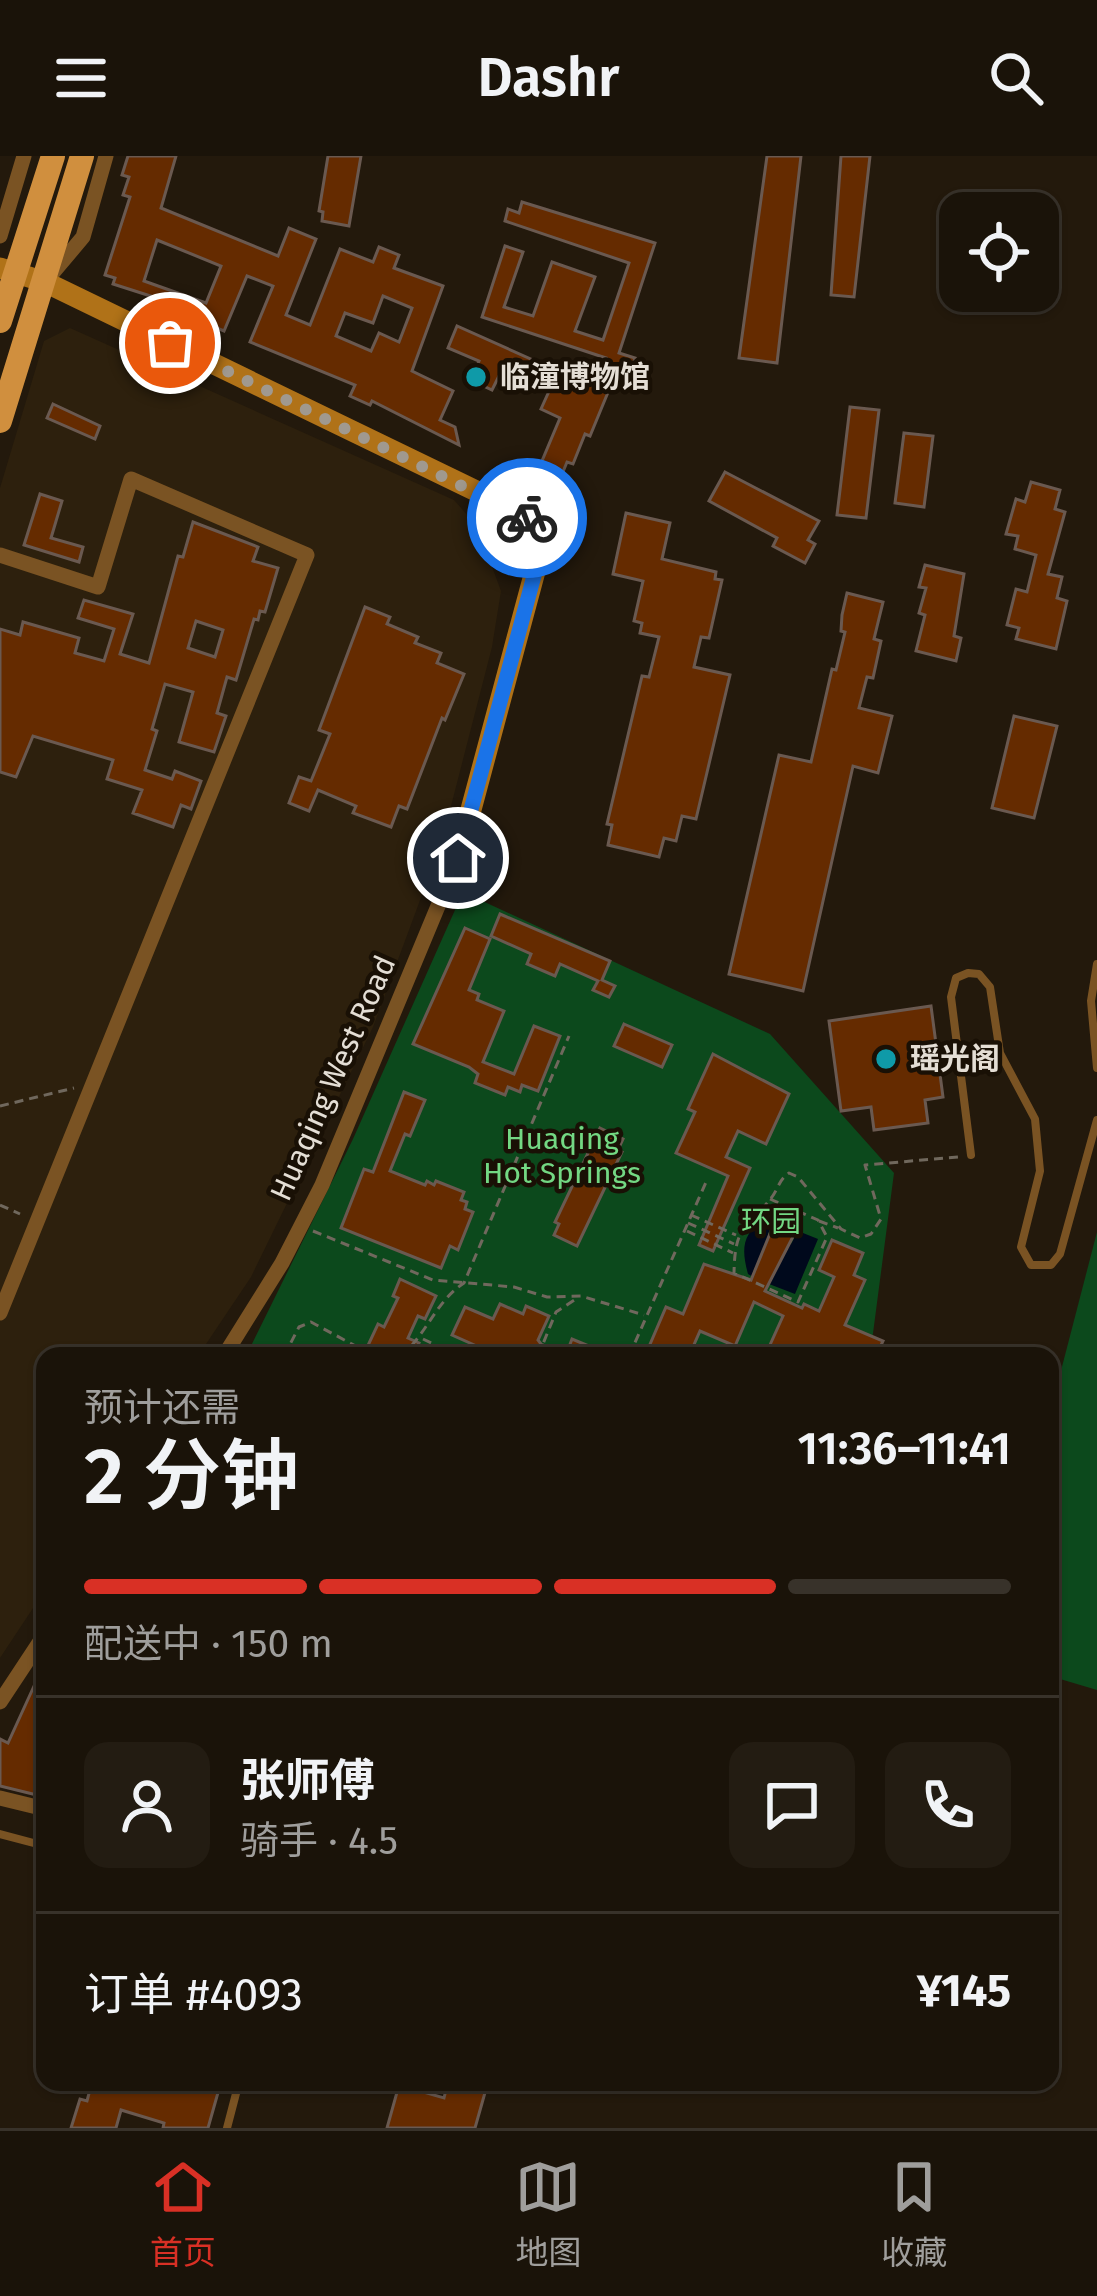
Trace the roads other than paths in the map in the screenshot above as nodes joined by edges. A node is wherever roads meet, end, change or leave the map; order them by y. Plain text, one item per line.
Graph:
1 (24, 156) edge
2 (53, 156) edge
3 (82, 156) edge
4 (106, 156) edge
5 (0, 236) edge
6 (8, 270) edge
7 (45, 282) junction
8 (0, 322) edge
9 (0, 421) edge
10 (0, 555) edge
11 (458, 858) joint
12 (1097, 964) edge
13 (1097, 1068) edge
14 (1097, 1120) edge
15 (971, 1156) road end
16 (0, 1313) edge
17 (229, 1347) edge
18 (36, 1648) edge
19 (0, 1702) edge
20 (0, 1798) edge
21 (36, 1807) edge
22 (0, 1834) edge
23 (36, 1844) edge
24 (237, 2091) edge
25 (227, 2128) edge

1 - 5 street
2 - 6 main road
3 - 7 main road
4 - 7 street
6 - 7 street
6 - 8 main road
7 - 9 main road
7 - 11 street, Huaqing West Road
10 - 16 street
11 - 17 street, Huaqing West Road
12 - 13 lane
14 - 15 lane
18 - 19 street
20 - 21 street
22 - 23 lane
24 - 25 lane

